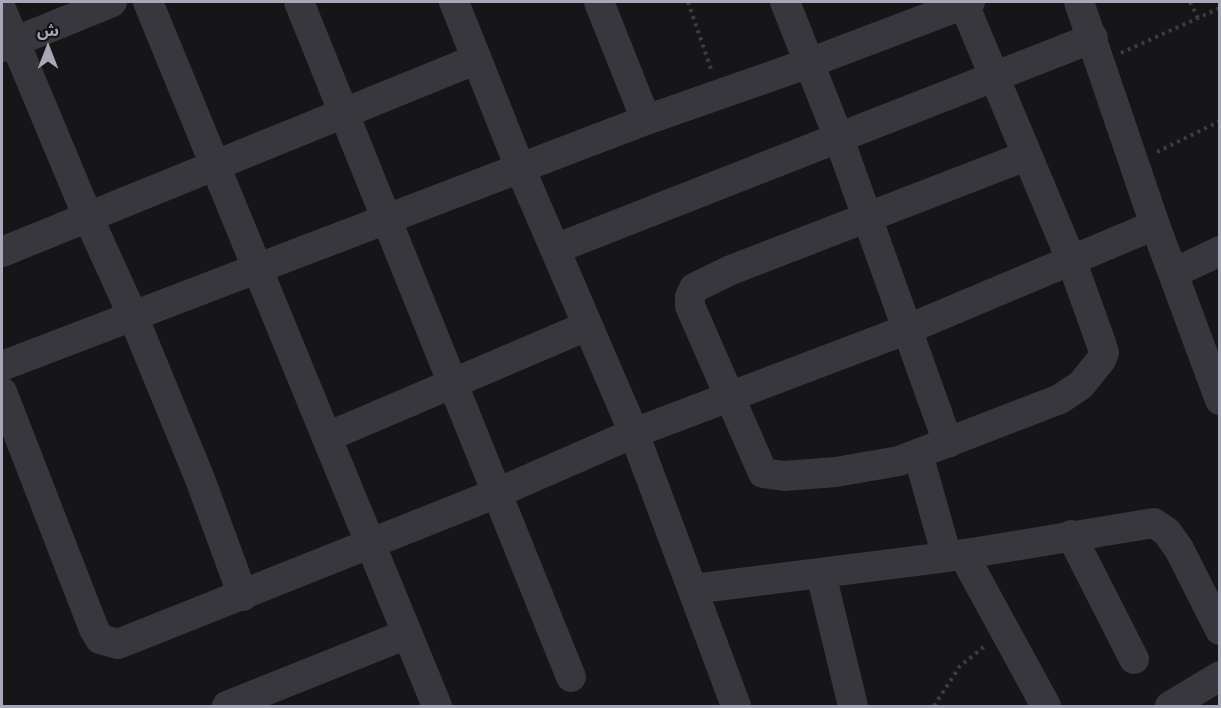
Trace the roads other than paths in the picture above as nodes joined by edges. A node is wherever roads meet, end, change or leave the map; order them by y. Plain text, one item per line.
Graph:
1 (112, 2) edge
2 (148, 2) edge
3 (299, 2) edge
4 (454, 2) edge
5 (599, 2) edge
6 (785, 2) edge
7 (966, 2) edge
8 (1079, 2) edge
9 (2, 11) edge
10 (8, 44) edge
11 (1097, 50) junction
12 (477, 59) junction
13 (809, 63) junction
14 (996, 78) junction
15 (344, 113) junction
16 (646, 120) junction
17 (838, 136) junction
18 (1026, 156) junction
19 (215, 165) junction
20 (520, 168) junction
21 (88, 217) junction
22 (866, 217) junction
23 (386, 219) junction
24 (1155, 225) junction
25 (555, 249) junction
26 (1220, 251) edge
27 (2, 252) edge
28 (1072, 262) junction
29 (257, 268) junction
30 (1173, 273) junction
31 (133, 316) junction
32 (587, 326) junction
33 (908, 329) junction
34 (2, 366) edge
35 (1216, 382) edge
36 (453, 384) junction
37 (2, 392) edge
38 (732, 398) junction
39 (634, 434) junction
40 (327, 437) junction
41 (948, 443) junction
42 (918, 454) junction
43 (497, 494) junction
44 (1071, 535) junction
45 (370, 543) junction
46 (955, 556) junction
47 (820, 574) junction
48 (693, 589) junction
49 (243, 596) junction
50 (1220, 630) edge
51 (407, 634) junction
52 (1134, 659) dead end
53 (1220, 676) edge
54 (571, 677) dead end
55 (227, 706) edge
56 (437, 706) edge
57 (736, 706) edge
58 (853, 706) edge
59 (1046, 706) edge
60 (1170, 706) edge

1 - 10 street
2 - 19 street
3 - 15 street
4 - 12 street
5 - 16 street
6 - 13 street
7 - 13 street
7 - 14 street
8 - 11 street
9 - 10 street
10 - 21 street
11 - 14 street
11 - 24 street
12 - 15 street
12 - 20 street
13 - 16 street
13 - 17 street
14 - 17 street
14 - 18 street
15 - 19 street
15 - 23 street
16 - 20 street
17 - 22 street
17 - 25 street
18 - 22 street
18 - 28 street
19 - 21 street
19 - 29 street
20 - 23 street
20 - 25 street
21 - 27 street
21 - 31 street
22 - 33 street
22 - 38 street
23 - 29 street
23 - 36 street
24 - 28 street
24 - 30 street
25 - 32 street
26 - 30 street
28 - 33 street
28 - 41 street
29 - 31 street
29 - 40 street
30 - 35 street
31 - 34 street
31 - 49 street
32 - 36 street
32 - 39 street
33 - 38 street
33 - 41 street
36 - 40 street
36 - 43 street
37 - 49 street
38 - 39 street
38 - 42 street
39 - 43 street
39 - 48 street
40 - 45 street
41 - 42 street
42 - 46 street
43 - 45 street
43 - 54 street
44 - 46 street
44 - 50 street
44 - 52 street
45 - 49 street
45 - 51 street
46 - 47 street
46 - 59 street
47 - 48 street
47 - 58 street
48 - 57 street
51 - 55 street
51 - 56 street
53 - 60 street

